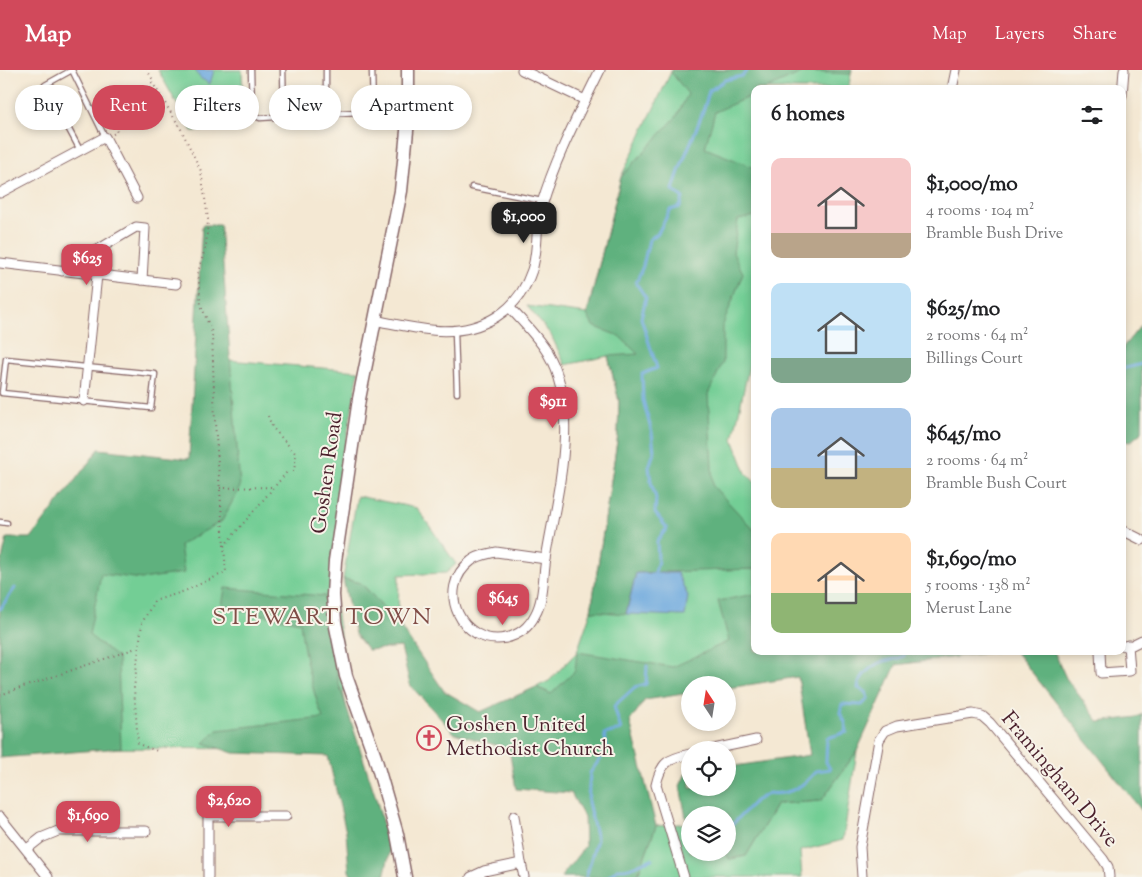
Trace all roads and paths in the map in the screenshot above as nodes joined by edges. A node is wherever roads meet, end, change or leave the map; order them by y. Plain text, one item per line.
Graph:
1 (147, 70) edge
2 (252, 70) edge
3 (283, 70) edge
4 (326, 70) edge
5 (372, 70) edge
6 (408, 70) edge
7 (522, 70) edge
8 (600, 70) edge
9 (956, 70) edge
10 (1124, 70) edge
11 (152, 82) junction
12 (283, 85) edge
13 (326, 85) edge
14 (373, 85) edge
15 (408, 85) edge
16 (953, 85) edge
17 (1123, 85) edge
18 (585, 100) junction
19 (269, 118) edge
20 (407, 130) edge
21 (105, 138) junction
22 (80, 150) junction
23 (472, 187) dead end
24 (0, 193) edge
25 (137, 198) dead end
26 (542, 201) junction
27 (0, 264) edge
28 (62, 271) junction
29 (97, 275) junction
30 (142, 280) junction
31 (176, 284) dead end
32 (510, 308) junction
33 (374, 320) junction
34 (455, 332) junction
35 (88, 367) junction
36 (456, 394) dead end
37 (84, 401) junction
38 (268, 416) dead end
39 (288, 472) dead end
40 (294, 472) dead end
41 (274, 487) junction
42 (220, 488) junction
43 (0, 522) edge
44 (8, 523) dead end
45 (1126, 532) edge
46 (1142, 540) edge
47 (224, 546) junction
48 (546, 559) junction
49 (1142, 640) edge
50 (139, 646) junction
51 (1126, 646) edge
52 (1126, 651) edge
53 (1100, 655) edge
54 (0, 695) edge
55 (756, 740) dead end
56 (736, 744) edge
57 (157, 751) dead end
58 (681, 756) edge
59 (0, 816) edge
60 (286, 816) dead end
61 (514, 816) dead end
62 (146, 831) dead end
63 (27, 849) junction
64 (521, 862) junction
65 (48, 877) edge
66 (208, 877) edge
67 (405, 877) edge
68 (471, 877) edge
69 (524, 877) edge
70 (684, 877) edge
71 (862, 877) edge
72 (1109, 877) edge

1 - 11 path
2 - 19 lane
3 - 12 lane
4 - 13 lane
5 - 14 lane
6 - 15 street, Goshen Road
7 - 18 street
8 - 18 street
9 - 16 street
10 - 17 street
11 - 21 path
11 - 42 path
18 - 26 street
20 - 33 street, Goshen Road
21 - 22 street
21 - 22 lane
21 - 25 street
22 - 24 street
23 - 26 lane
26 - 32 street
27 - 28 street
28 - 29 street
28 - 30 street
29 - 30 street
29 - 35 street
30 - 31 street
32 - 34 street
32 - 48 street
33 - 34 street
33 - 67 street, Goshen Road
34 - 36 lane
35 - 37 street
35 - 37 lane
35 - 37 lane
38 - 40 path
39 - 41 path
41 - 42 path
41 - 47 path
42 - 47 path
43 - 44 lane
45 - 46 street
47 - 50 path
48 - 48 street
49 - 51 street
50 - 54 path
50 - 57 path
52 - 53 street
55 - 56 street
58 - 70 street
59 - 63 street
60 - 66 street
61 - 64 street
62 - 63 street
63 - 65 street
64 - 68 street
64 - 69 street
71 - 72 street, Framingham Drive

